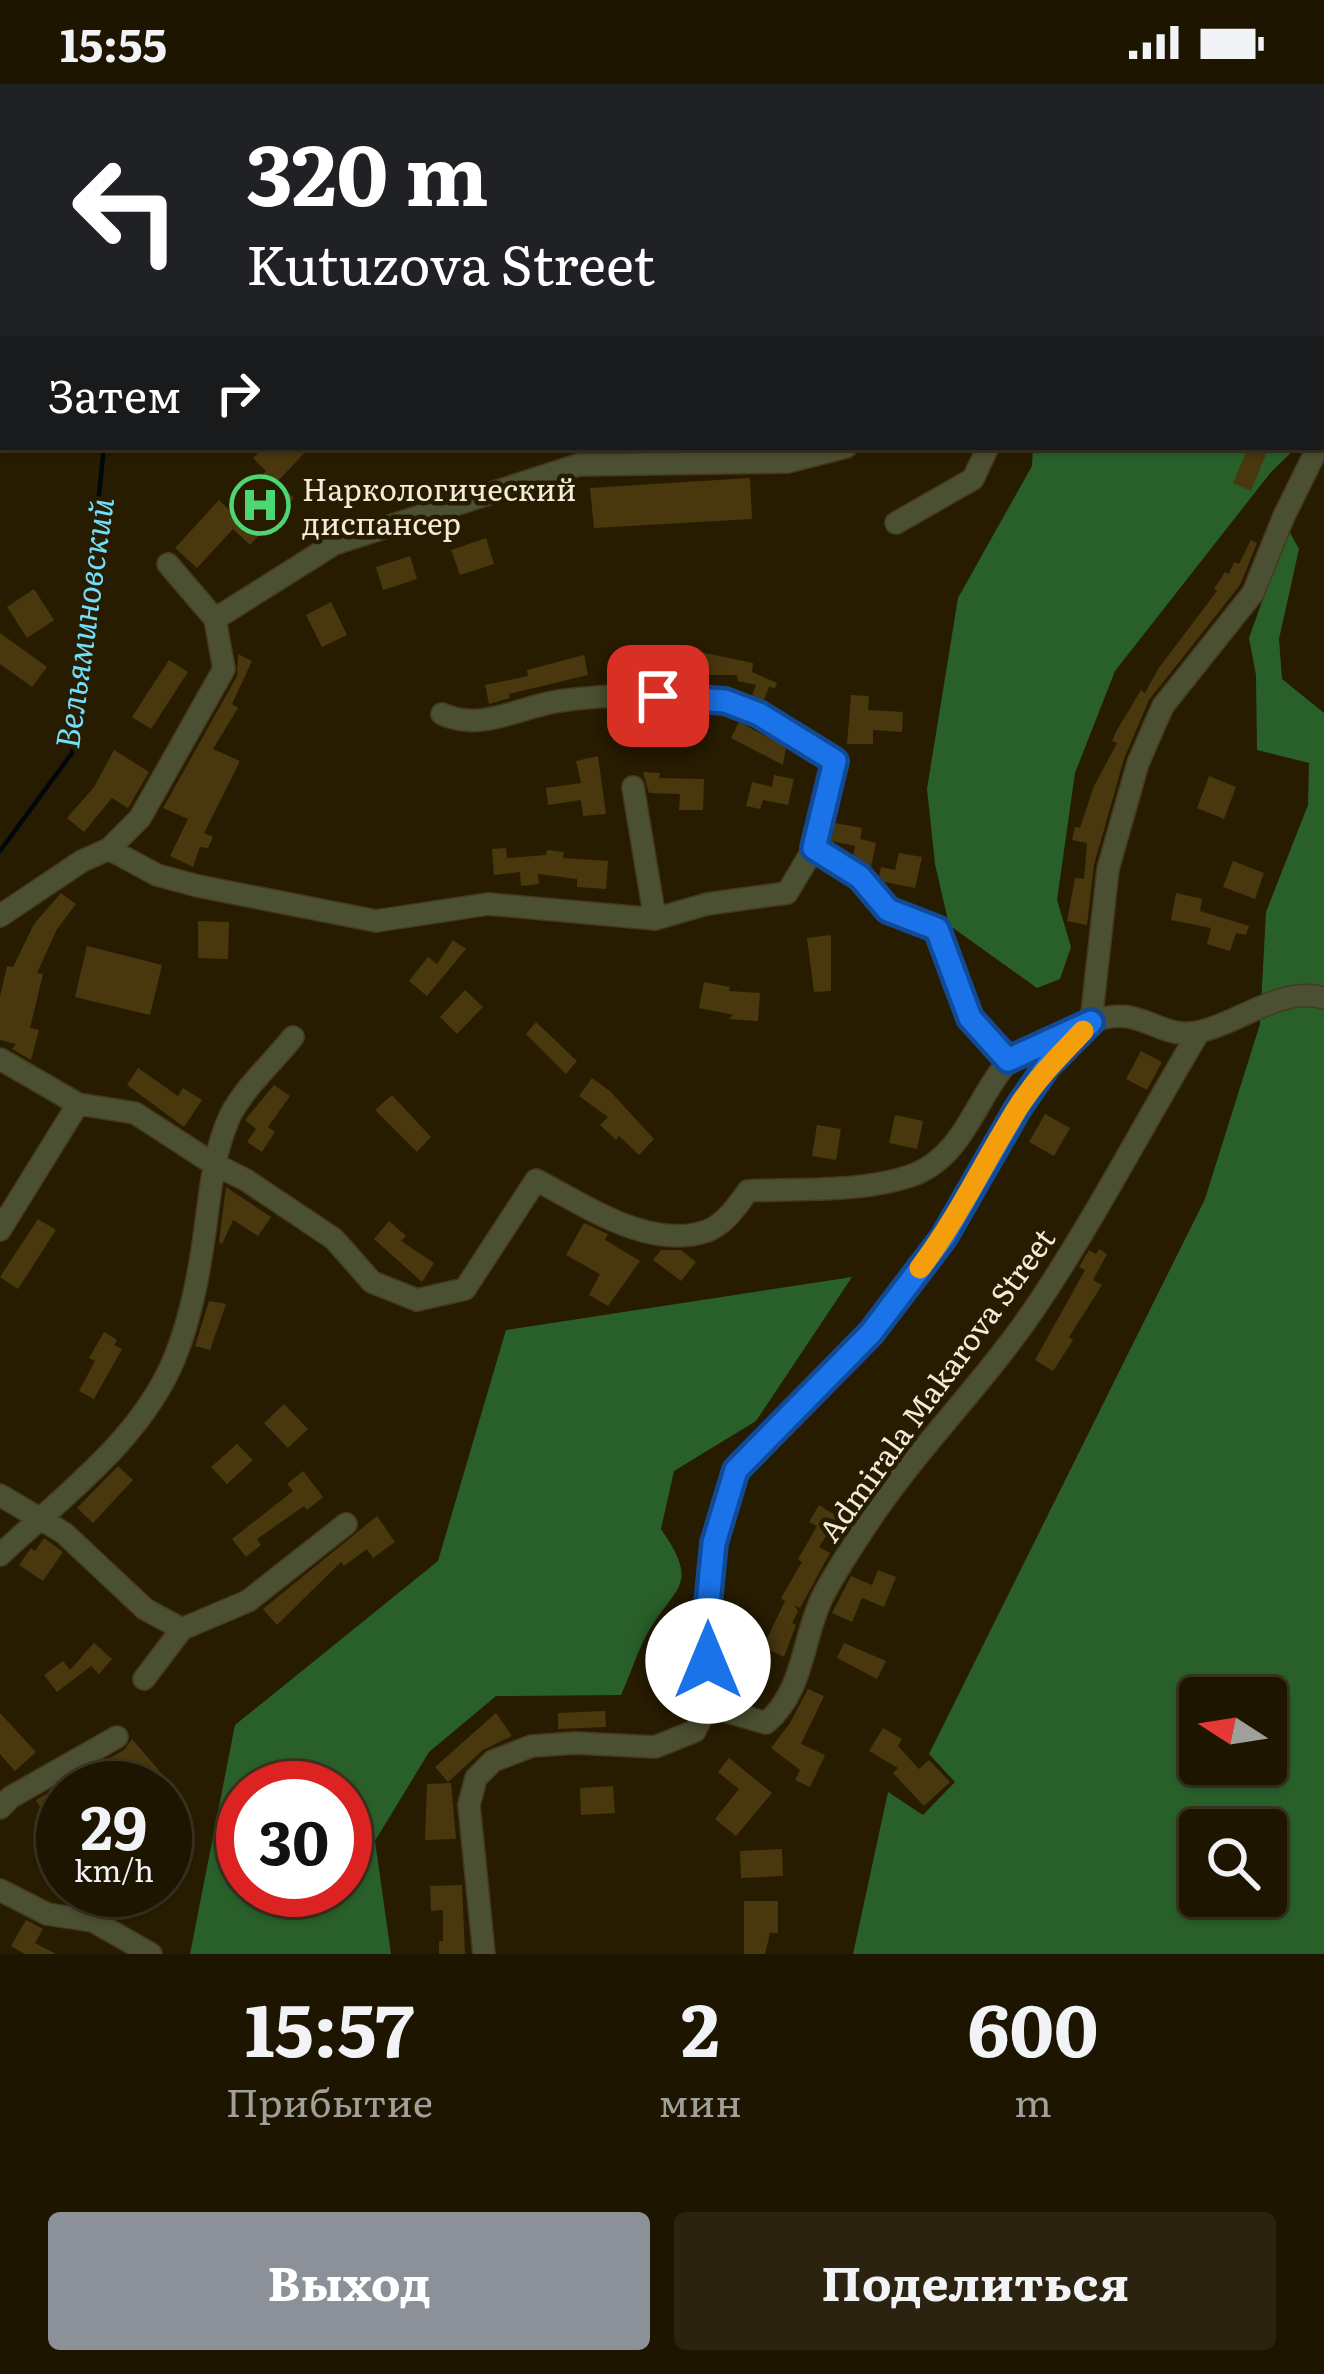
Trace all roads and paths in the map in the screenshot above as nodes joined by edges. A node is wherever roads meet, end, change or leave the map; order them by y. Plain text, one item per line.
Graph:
1 (834, 450) edge
2 (987, 450) edge
3 (1319, 450) edge
4 (896, 523) dead end
5 (168, 564) dead end
6 (215, 619) junction
7 (442, 715) dead end
8 (633, 788) dead end
9 (814, 848) junction
10 (109, 849) junction
11 (0, 916) edge
12 (655, 919) junction
13 (1324, 998) edge
14 (1091, 1022) junction
15 (1199, 1032) junction
16 (293, 1037) dead end
17 (0, 1059) edge
18 (1008, 1060) junction
19 (78, 1103) junction
20 (212, 1163) junction
21 (0, 1230) edge
22 (0, 1496) edge
23 (41, 1516) junction
24 (346, 1524) dead end
25 (0, 1555) edge
26 (182, 1629) junction
27 (144, 1679) dead end
28 (711, 1698) junction
29 (117, 1737) dead end
30 (0, 1808) edge
31 (0, 1890) edge
32 (151, 1954) edge
33 (484, 1954) edge

1 - 6 street
2 - 4 street
3 - 14 street
5 - 6 street
6 - 10 street
7 - 9 street
8 - 12 street
9 - 12 street
9 - 18 street
10 - 11 street
10 - 12 street
13 - 15 street
14 - 15 street
14 - 18 street
14 - 28 street
15 - 28 street, Admirala Makarova Street
16 - 20 street
17 - 19 street
18 - 20 street
19 - 20 street
19 - 21 street
20 - 23 street
22 - 23 street
23 - 25 street
23 - 26 street
24 - 26 street
26 - 27 street
28 - 33 street
29 - 30 street
31 - 32 street

